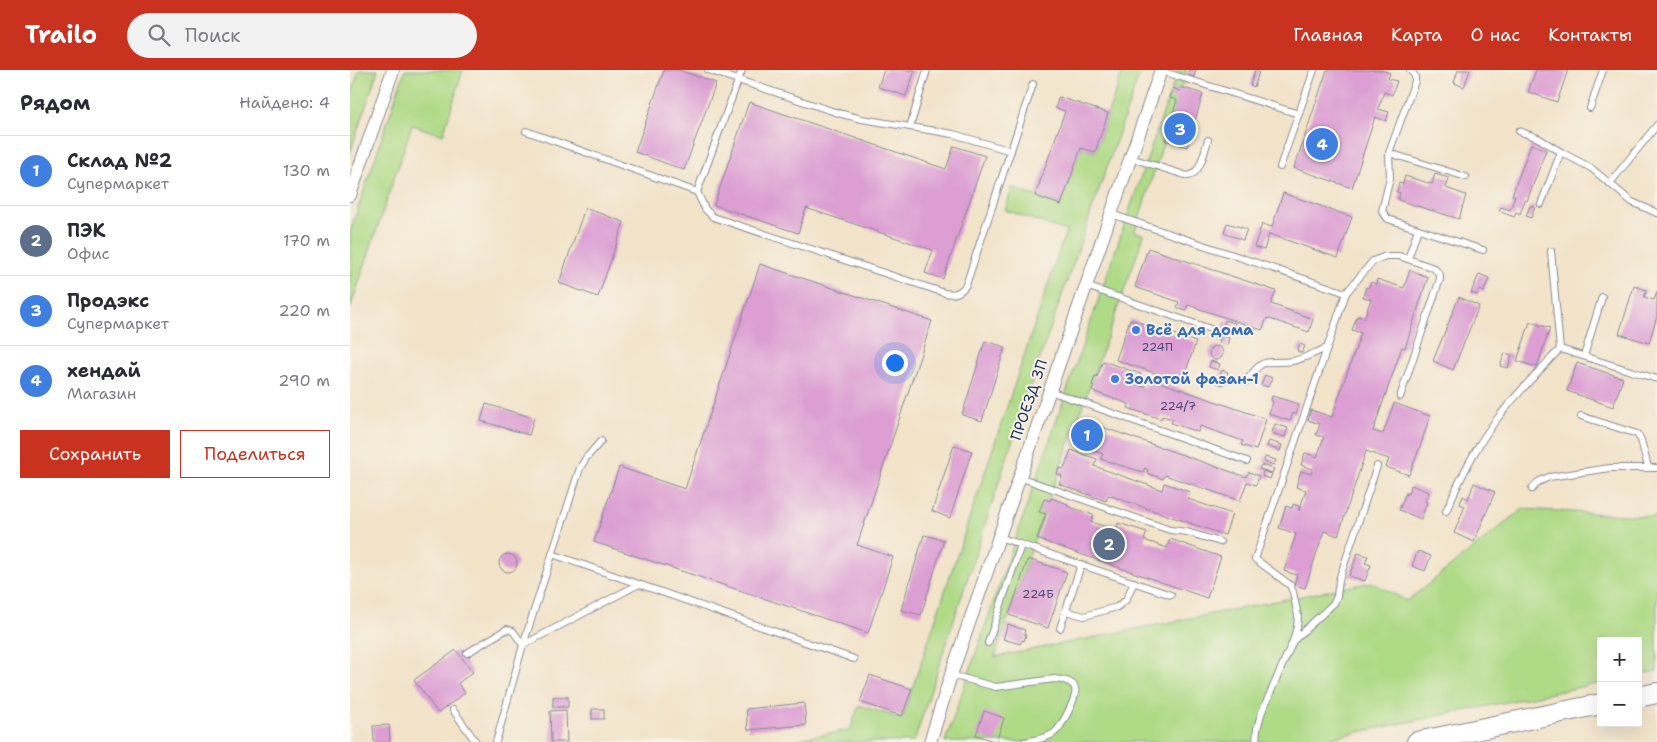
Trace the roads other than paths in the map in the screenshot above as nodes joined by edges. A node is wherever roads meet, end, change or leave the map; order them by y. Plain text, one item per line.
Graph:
1 (392, 70) edge
2 (708, 70) edge
3 (742, 70) edge
4 (928, 70) edge
5 (1161, 70) edge
6 (1314, 70) edge
7 (1410, 70) edge
8 (1603, 70) edge
9 (738, 80) junction
10 (1033, 84) dead end
11 (1590, 108) dead end
12 (1299, 114) junction
13 (1657, 125) edge
14 (910, 127) junction
15 (1519, 130) dead end
16 (526, 131) dead end
17 (1208, 140) dead end
18 (1011, 151) junction
19 (1561, 152) junction
20 (1389, 153) junction
21 (1130, 158) junction
22 (1280, 167) dead end
23 (1466, 177) dead end
24 (1610, 183) junction
25 (697, 192) junction
26 (350, 196) edge
27 (1541, 204) dead end
28 (1657, 213) edge
29 (1111, 214) junction
30 (1418, 229) junction
31 (1483, 250) dead end
32 (1551, 251) dead end
33 (1408, 260) junction
34 (1086, 286) junction
35 (1346, 294) junction
36 (1602, 297) dead end
37 (1216, 331) dead end
38 (1327, 348) junction
39 (1560, 349) junction
40 (1584, 356) junction
41 (1657, 379) edge
42 (1246, 382) dead end
43 (1050, 392) junction
44 (1400, 397) dead end
45 (1581, 416) dead end
46 (601, 441) dead end
47 (1247, 461) dead end
48 (1378, 466) dead end
49 (1648, 467) junction
50 (1657, 468) edge
51 (1020, 477) junction
52 (1532, 489) dead end
53 (1446, 511) dead end
54 (999, 537) junction
55 (1220, 542) dead end
56 (1021, 545) junction
57 (552, 554) junction
58 (1080, 564) junction
59 (1134, 582) junction
60 (639, 584) junction
61 (1171, 594) dead end
62 (1065, 611) junction
63 (1060, 628) dead end
64 (1293, 641) junction
65 (988, 643) dead end
66 (523, 645) junction
67 (467, 653) dead end
68 (854, 659) dead end
69 (951, 675) junction
70 (1657, 693) edge
71 (1642, 696) edge
72 (1597, 705) edge
73 (453, 710) dead end
74 (476, 742) edge
75 (496, 742) edge
76 (930, 742) edge
77 (1024, 742) edge
78 (1256, 742) edge
79 (1417, 742) edge

1 - 26 street
2 - 9 lane
3 - 9 lane
4 - 14 lane
5 - 12 lane
5 - 21 street, ПРОЕЗД 3П
6 - 12 lane
7 - 20 lane
8 - 11 lane
9 - 14 lane
9 - 25 lane
10 - 18 lane
12 - 22 lane
13 - 24 lane
14 - 18 lane
15 - 19 lane
16 - 25 lane
17 - 21 lane
18 - 25 lane
19 - 24 lane
19 - 27 lane
20 - 23 lane
20 - 30 lane
21 - 29 street, ПРОЕЗД 3П
24 - 28 lane
29 - 34 street, ПРОЕЗД 3П
29 - 35 lane
30 - 31 lane
30 - 33 lane
32 - 39 lane
33 - 35 lane
33 - 44 lane
34 - 37 lane
34 - 43 street, ПРОЕЗД 3П
35 - 38 lane
36 - 40 lane
38 - 42 lane
38 - 64 lane
39 - 40 lane
39 - 53 lane
40 - 41 lane
43 - 47 lane
43 - 51 street, ПРОЕЗД 3П
45 - 49 lane
46 - 57 lane
48 - 64 lane
49 - 50 lane
49 - 52 lane
51 - 54 street, ПРОЕЗД 3П
51 - 55 lane
54 - 56 lane
54 - 69 street, ПРОЕЗД 3П
56 - 58 lane
56 - 65 lane
57 - 60 lane
57 - 66 lane
58 - 59 lane
58 - 62 lane
59 - 61 lane
59 - 62 lane
60 - 66 lane
60 - 68 lane
62 - 63 lane
64 - 78 lane
66 - 67 lane
66 - 75 lane
69 - 76 street, ПРОЕЗД 3П
69 - 77 lane
70 - 71 highway
72 - 79 highway
73 - 74 lane

